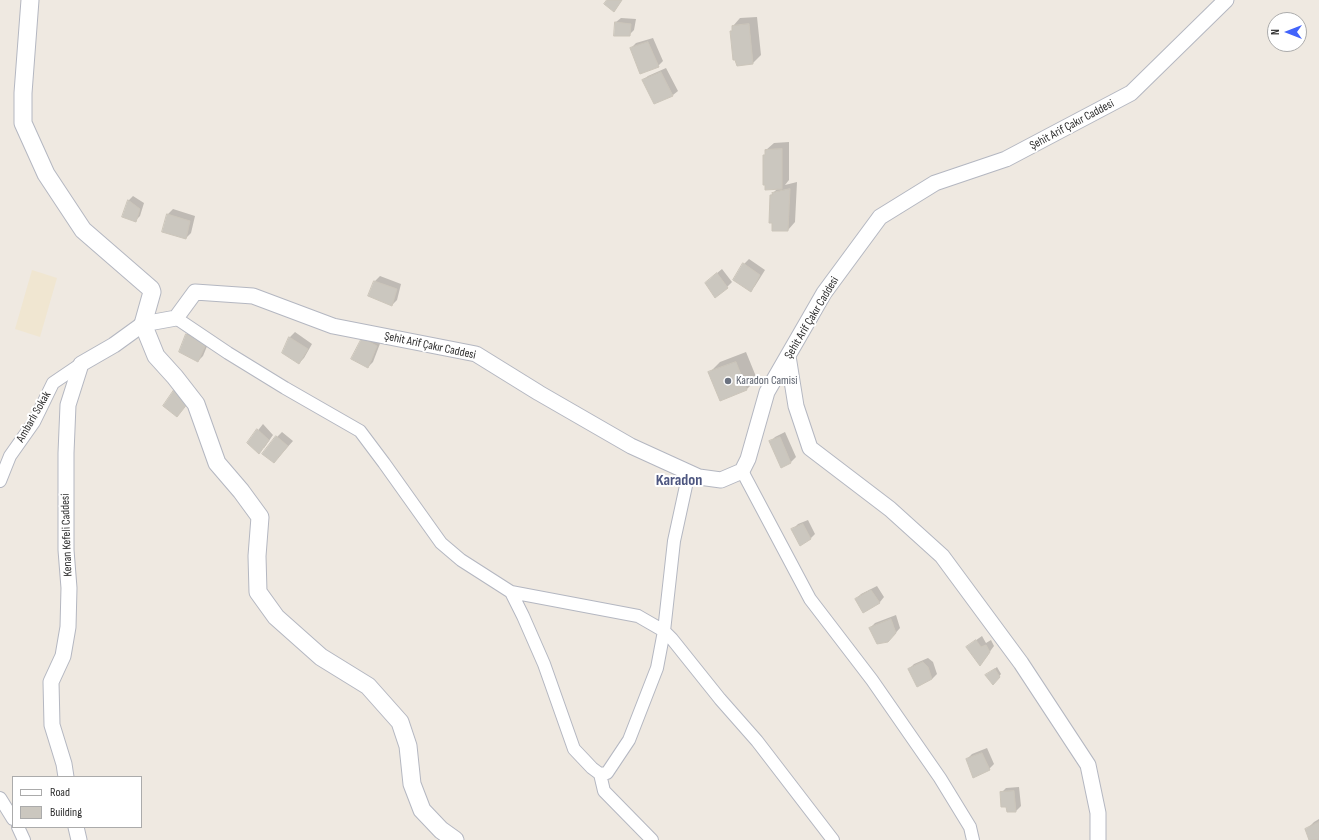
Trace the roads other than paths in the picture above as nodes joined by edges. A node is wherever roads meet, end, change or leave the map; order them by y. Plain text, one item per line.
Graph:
1 (30, 0) edge
2 (1226, 0) edge
3 (176, 318) junction
4 (143, 324) junction
5 (788, 356) junction
6 (81, 364) junction
7 (742, 471) junction
8 (689, 472) junction
9 (0, 481) edge
10 (511, 592) junction
11 (664, 631) junction
12 (600, 774) junction
13 (66, 776) edge
14 (0, 798) edge
15 (12, 817) edge
16 (18, 828) edge
17 (76, 828) edge
18 (972, 839) edge
19 (24, 840) edge
20 (80, 840) edge
21 (455, 840) edge
22 (652, 840) edge
23 (833, 840) edge
24 (1098, 840) edge

1 - 4 main road
2 - 5 street, Şehit Arif Çakır Caddesi
3 - 4 street
3 - 8 street, Şehit Arif Çakır Caddesi
3 - 10 street
4 - 6 street
4 - 21 main road
5 - 7 street, Şehit Arif Çakır Caddesi
5 - 24 street
6 - 9 street, Ambarlı Sokak
6 - 13 street, Kenan Kefeli Caddesi
7 - 8 street, Şehit Arif Çakır Caddesi
7 - 18 street
8 - 11 street
10 - 11 street
10 - 12 street
11 - 12 street
11 - 23 street
12 - 22 street
14 - 15 street
16 - 19 street
17 - 20 street

